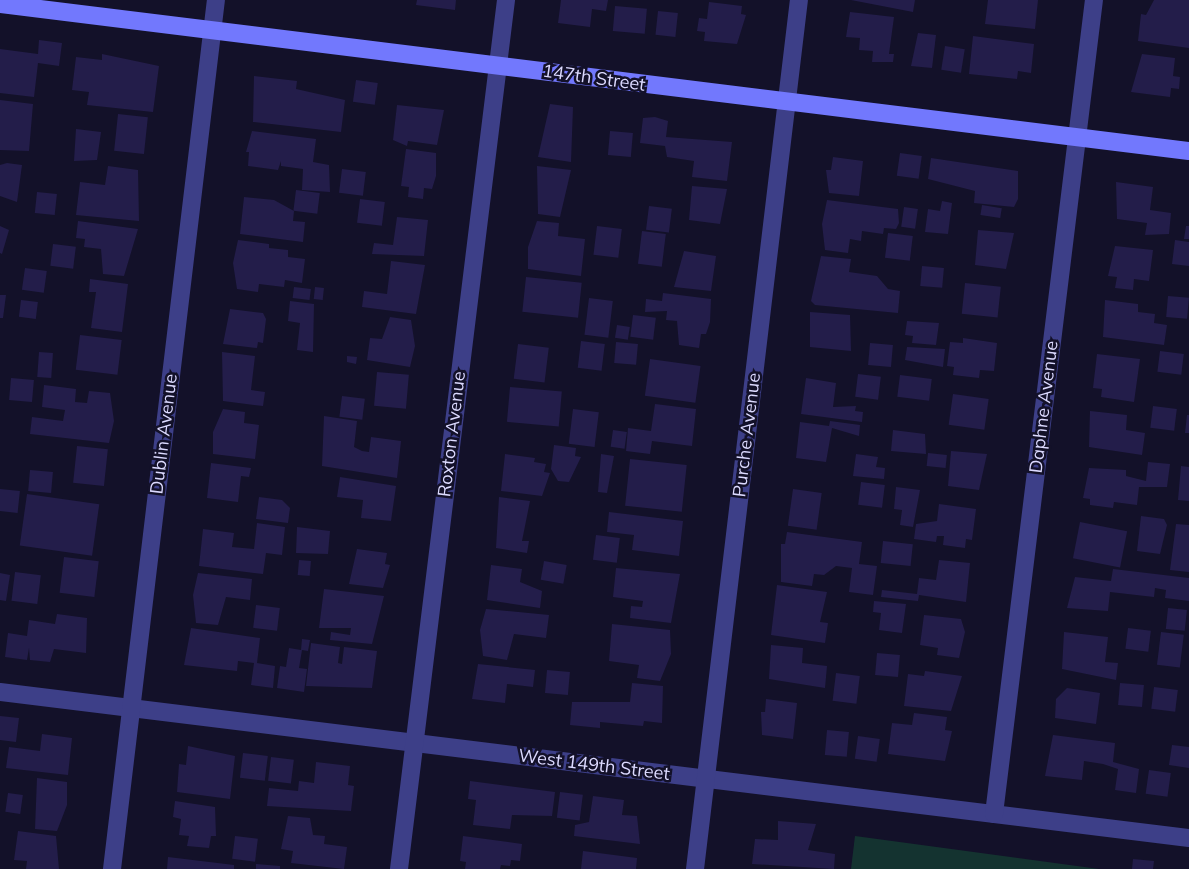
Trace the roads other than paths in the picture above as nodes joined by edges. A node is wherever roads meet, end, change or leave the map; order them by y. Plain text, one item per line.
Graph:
1 (216, 0) edge
2 (506, 0) edge
3 (799, 0) edge
4 (1094, 0) edge
5 (0, 4) edge
6 (213, 31) junction
7 (498, 65) junction
8 (787, 104) junction
9 (1077, 137) junction
10 (1189, 151) edge
11 (0, 692) edge
12 (132, 708) junction
13 (415, 742) junction
14 (707, 778) junction
15 (994, 814) junction
16 (1189, 838) edge
17 (113, 869) edge
18 (399, 869) edge
19 (695, 869) edge

1 - 6 street, Dublin Avenue
2 - 7 street, Roxton Avenue
3 - 8 street, Purche Avenue
4 - 9 street, Daphne Avenue
5 - 6 street, 147th Street
6 - 7 street, 147th Street
6 - 12 street, Dublin Avenue
7 - 8 street, 147th Street
7 - 13 street, Roxton Avenue
8 - 9 street, 147th Street
8 - 14 street, Purche Avenue
9 - 10 street, 147th Street
9 - 15 street, Daphne Avenue
11 - 12 street, West 149th Street
12 - 13 street, West 149th Street
12 - 17 street, Dublin Avenue
13 - 14 street, West 149th Street
13 - 18 street, Roxton Avenue
14 - 15 street, West 149th Street
14 - 19 street, Purche Avenue
15 - 16 street, West 149th Street

